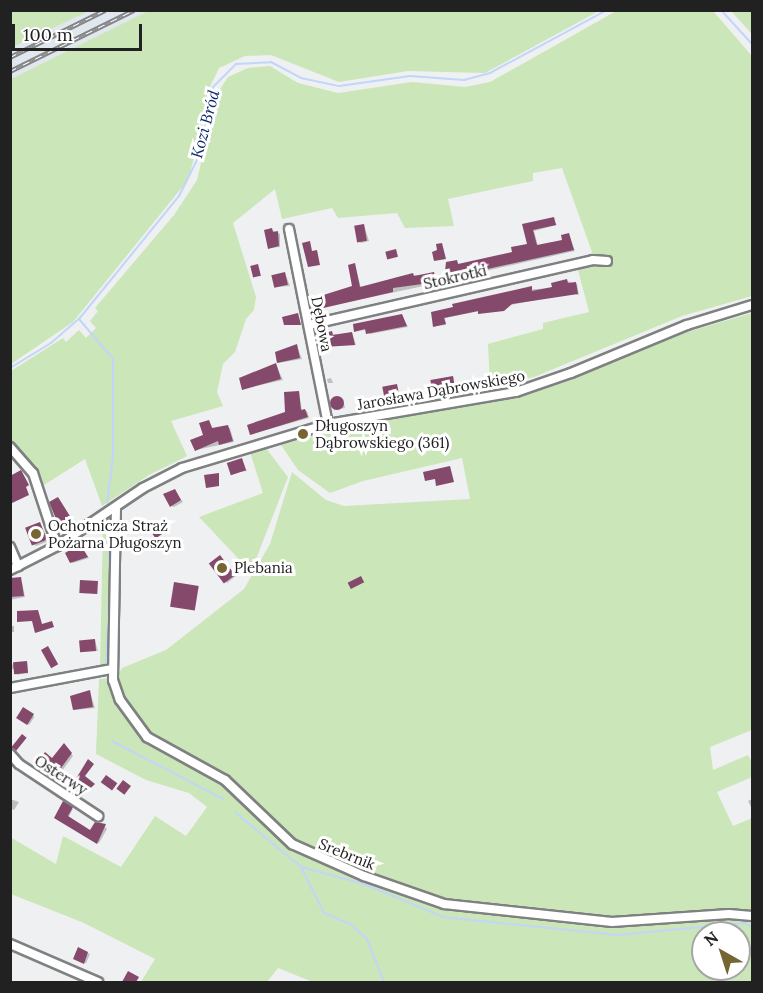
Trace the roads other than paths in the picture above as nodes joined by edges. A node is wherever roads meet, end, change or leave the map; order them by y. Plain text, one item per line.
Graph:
1 (289, 229) dead end
2 (607, 261) dead end
3 (753, 305) edge
4 (309, 324) junction
5 (328, 424) junction
6 (10, 447) edge
7 (116, 507) junction
8 (10, 546) edge
9 (57, 546) junction
10 (14, 568) edge
11 (112, 669) junction
12 (10, 688) edge
13 (10, 754) edge
14 (98, 816) dead end
15 (753, 916) edge
16 (10, 944) edge
17 (98, 982) edge

1 - 4 street, Dębowa
2 - 4 street, Stokrotki
3 - 5 street, Jarosława Dąbrowskiego
4 - 5 street, Dębowa
5 - 7 street, Jarosława Dąbrowskiego
6 - 9 street
7 - 9 street, Jarosława Dąbrowskiego
7 - 11 street, Srebrnik
8 - 10 street
9 - 10 street, Jarosława Dąbrowskiego
11 - 12 street
11 - 15 street, Srebrnik
13 - 14 street, Osterwy
16 - 17 street

